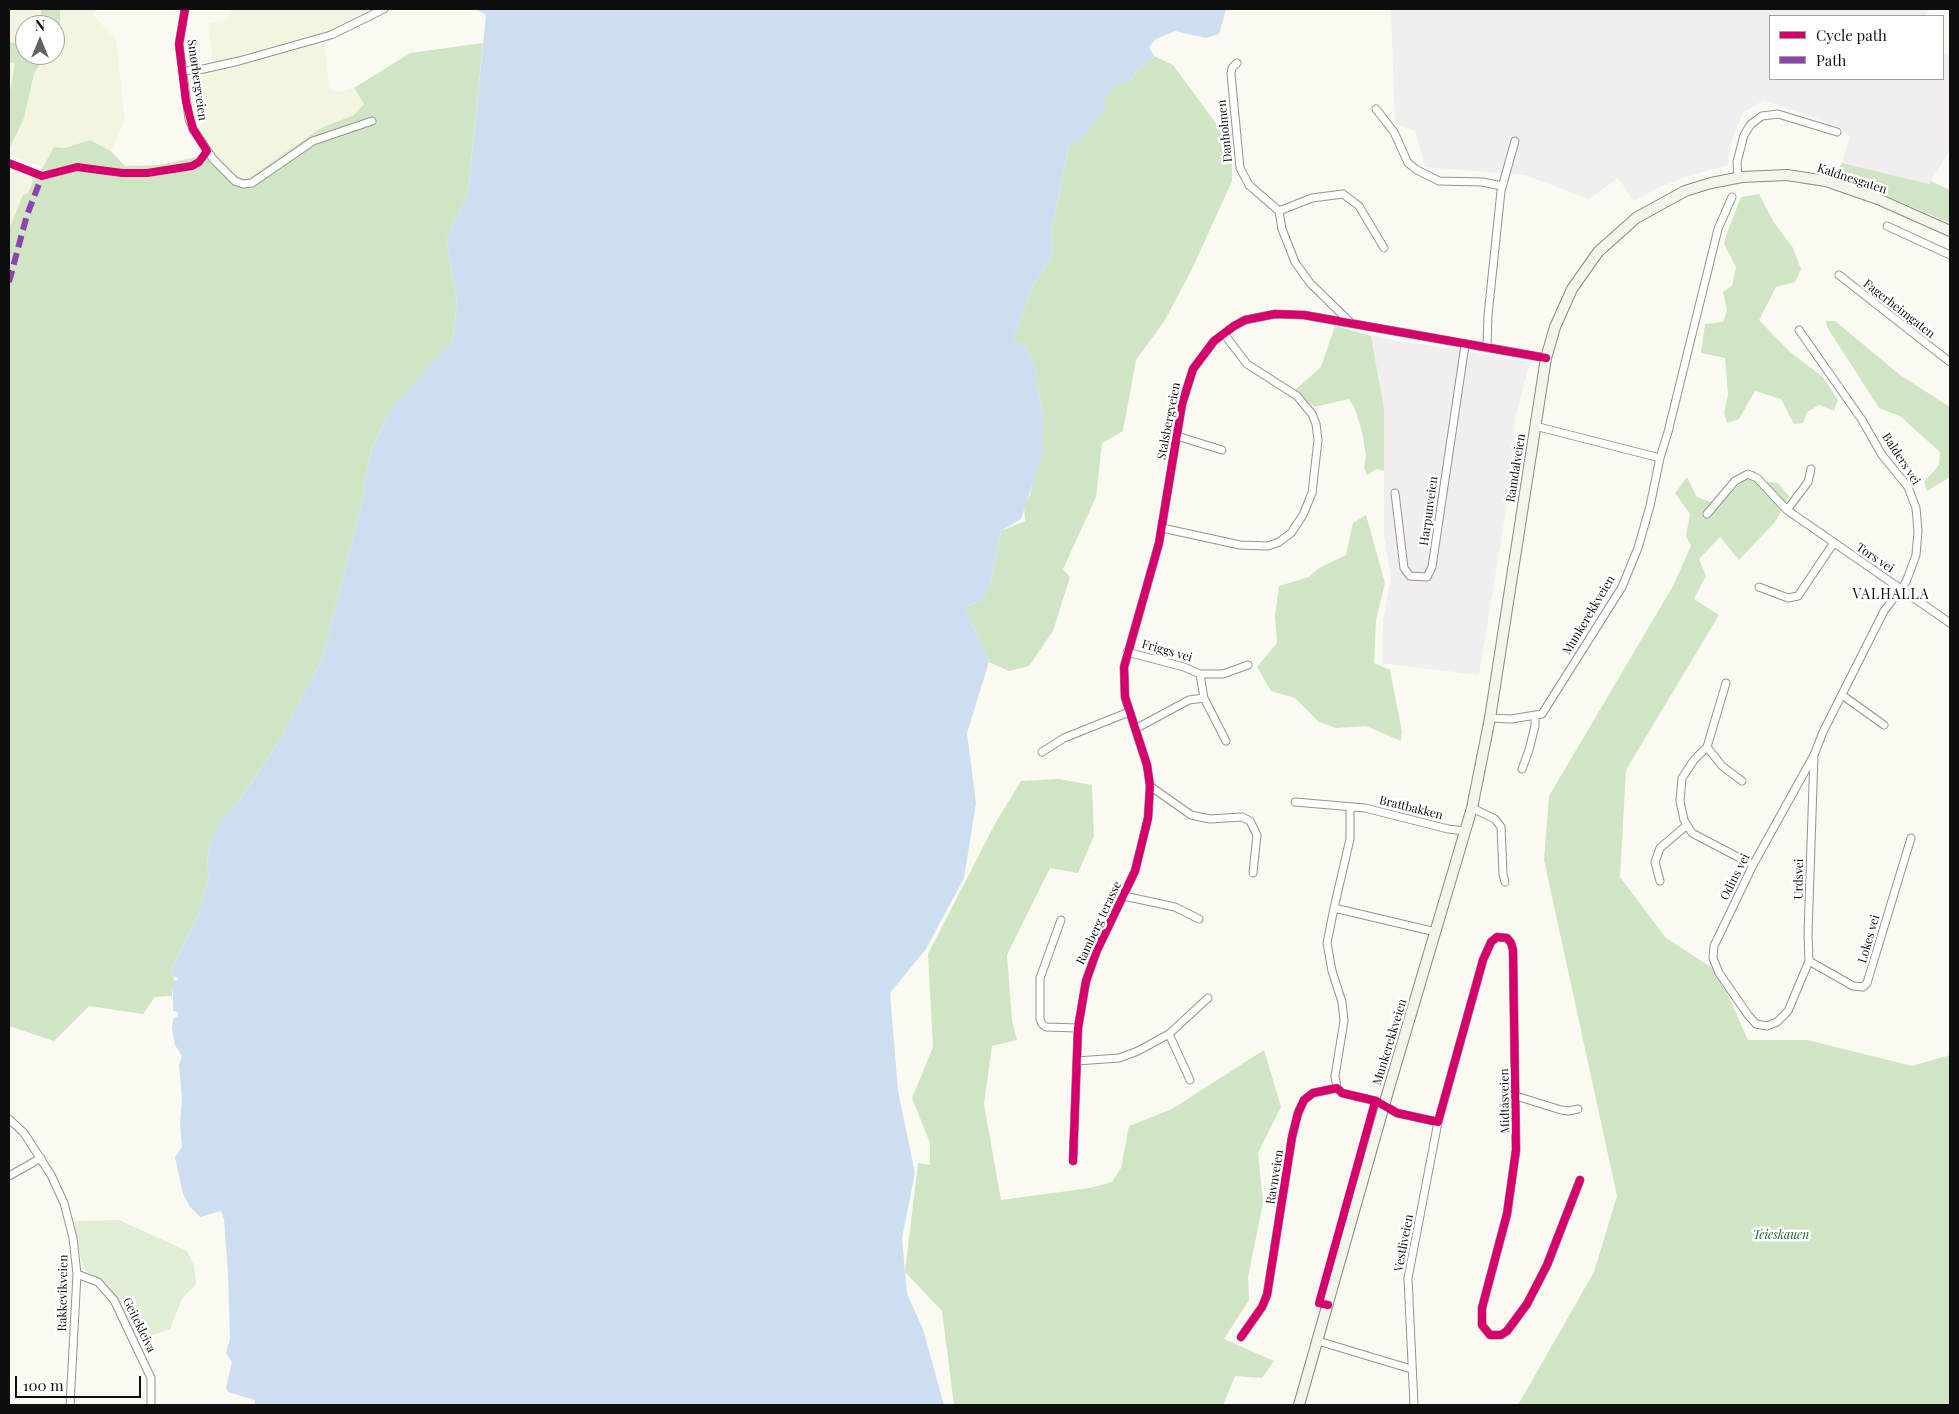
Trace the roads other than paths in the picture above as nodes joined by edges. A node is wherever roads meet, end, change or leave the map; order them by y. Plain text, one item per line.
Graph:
1 (185, 9) edge
2 (384, 9) edge
3 (1237, 63) dead end
4 (182, 71) junction
5 (1376, 109) dead end
6 (372, 121) dead end
7 (1836, 132) dead end
8 (1515, 141) dead end
9 (1738, 177) junction
10 (1711, 183) joint
11 (1502, 186) junction
12 (1732, 197) dead end
13 (1279, 211) junction
14 (1886, 226) dead end
15 (1950, 231) edge
16 (1384, 248) dead end
17 (1950, 256) edge
18 (1839, 276) dead end
19 (1351, 323) junction
20 (1799, 330) dead end
21 (1224, 334) junction
22 (1465, 345) junction
23 (1487, 348) junction
24 (1546, 358) junction
25 (1949, 358) edge
26 (1534, 426) junction
27 (1177, 436) junction
28 (1222, 450) dead end
29 (1660, 458) junction
30 (1811, 469) dead end
31 (1395, 493) dead end
32 (1787, 510) junction
33 (1708, 514) dead end
34 (1162, 528) junction
35 (1833, 544) junction
36 (1759, 587) dead end
37 (1901, 589) junction
38 (1950, 623) edge
39 (1127, 652) junction
40 (1248, 665) dead end
41 (1200, 674) junction
42 (1726, 683) dead end
43 (1842, 695) junction
44 (1204, 698) junction
45 (1129, 712) junction
46 (1535, 716) junction
47 (1490, 718) junction
48 (1884, 725) dead end
49 (1135, 729) junction
50 (1226, 741) dead end
51 (1707, 747) junction
52 (1042, 752) dead end
53 (1814, 755) junction
54 (1522, 769) dead end
55 (1742, 781) dead end
56 (1150, 786) junction
57 (1295, 802) dead end
58 (1350, 806) junction
59 (1472, 808) junction
60 (1687, 825) junction
61 (1465, 831) junction
62 (1911, 838) dead end
63 (1753, 865) junction
64 (1253, 874) dead end
65 (1660, 880) dead end
66 (1505, 882) dead end
67 (1124, 896) junction
68 (1334, 908) junction
69 (1199, 919) dead end
70 (1061, 920) dead end
71 (1436, 932) junction
72 (1809, 961) junction
73 (1208, 998) dead end
74 (1794, 1000) joint
75 (1078, 1028) junction
76 (1169, 1034) junction
77 (1077, 1061) junction
78 (1190, 1080) dead end
79 (1337, 1088) junction
80 (1516, 1096) junction
81 (1384, 1106) junction
82 (1578, 1109) dead end
83 (9, 1119) edge
84 (1438, 1122) junction
85 (41, 1158) junction
86 (1073, 1161) dead end
87 (9, 1176) edge
88 (1580, 1180) dead end
89 (77, 1274) junction
90 (1240, 1338) dead end
91 (1318, 1341) junction
92 (1411, 1368) junction
93 (70, 1405) edge
94 (151, 1405) edge
95 (1299, 1405) edge
96 (1414, 1405) edge

1 - 4 street, Smørbergveien
2 - 4 street, Smørbergveien
3 - 13 street, Danholmen
4 - 6 street, Smørbergveien
5 - 11 street
7 - 9 street
8 - 11 street
9 - 10 main road, Kaldnesgaten
9 - 15 main road, Kaldnesgaten
10 - 24 main road, Ramdalveien
11 - 23 street
12 - 29 street, Munkerekkveien
13 - 16 street
13 - 19 street
14 - 17 street
18 - 25 street, Fagerheimgaten
19 - 21 street, Stalsbergveien
19 - 22 street, Stalsbergveien
20 - 37 street, Balders vei
21 - 27 street, Stalsbergveien
21 - 34 street
22 - 23 street, Stalsbergveien
22 - 31 street, Harpunveien
23 - 24 street, Stalsbergveien
24 - 26 main road, Ramdalveien
26 - 29 street
26 - 47 main road, Ramdalveien
27 - 28 street, Stalsbergveien
27 - 34 street, Stalsbergveien
29 - 46 street, Munkerekkveien
30 - 32 street
32 - 33 street, Tors vei
32 - 35 street, Tors vei
34 - 39 street, Stalsbergveien
35 - 36 street
35 - 37 street, Tors vei
37 - 38 street, Tors vei
37 - 43 street, Odins vei
39 - 41 street, Friggs vei
39 - 45 street, Stalsbergveien
40 - 41 street, Friggs vei
41 - 44 street, Friggs vei
42 - 51 street
43 - 48 street
43 - 53 street, Odins vei
44 - 49 street
44 - 50 street, Friggs vei
45 - 49 street, Stalsbergveien
45 - 52 street
46 - 47 street
46 - 54 street
47 - 59 main road, Ramdalveien
49 - 56 street, Stalsbergveien
51 - 55 street
51 - 60 street
53 - 63 street, Odins vei
53 - 72 street, Urdsvei
56 - 64 street
56 - 67 street, Ramberg terasse
57 - 58 street, Brattbakken
58 - 61 street, Brattbakken
58 - 68 street
59 - 61 main road, Ramdalveien
59 - 66 street
60 - 63 street
60 - 65 street
61 - 71 main road, Munkerekkveien
62 - 72 street, Lokes vei
63 - 74 street, Odins vei
67 - 69 street, Ramberg terasse
67 - 75 street, Ramberg terasse
68 - 71 street
68 - 79 street
70 - 75 street
71 - 81 main road, Munkerekkveien
72 - 74 street, Urdsvei
73 - 76 street
75 - 77 street, Ramberg terasse
76 - 77 street
76 - 78 street
77 - 86 street, Ramberg terasse
79 - 81 street
79 - 90 street, Ravnveien
80 - 82 street, Midtåsveien
80 - 84 street, Midtåsveien
80 - 88 street, Midtåsveien
81 - 84 street
81 - 91 main road, Munkerekkveien
83 - 85 street, Rakkevikveien
84 - 92 street, Vestliveien
85 - 87 street
85 - 89 street, Rakkevikveien
89 - 93 street, Rakkevikveien
89 - 94 street, Geitekleiva
91 - 92 street
91 - 95 main road, Munkerekkveien
92 - 96 street, Vestliveien

